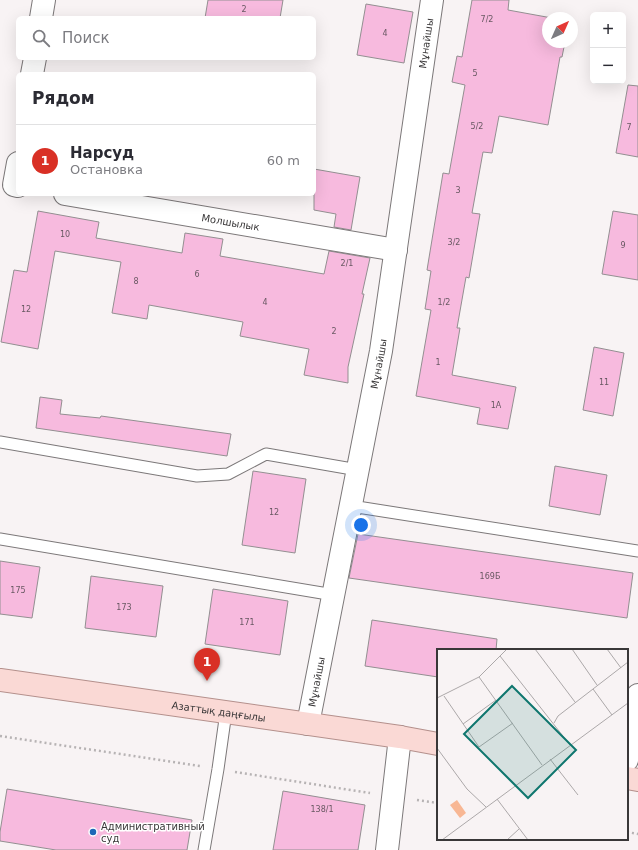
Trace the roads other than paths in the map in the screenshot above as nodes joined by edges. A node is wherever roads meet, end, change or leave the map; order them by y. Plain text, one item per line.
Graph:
1 (44, 0) edge
2 (432, 0) edge
3 (41, 16) edge
4 (34, 60) edge
5 (32, 72) edge
6 (77, 196) edge
7 (396, 250) junction
8 (0, 442) edge
9 (358, 470) junction
10 (351, 506) junction
11 (0, 539) edge
12 (638, 551) edge
13 (334, 595) junction
14 (0, 680) edge
15 (638, 696) edge
16 (226, 712) junction
17 (308, 724) junction
18 (400, 737) junction
19 (437, 744) edge
20 (628, 754) edge
21 (628, 778) edge
22 (638, 780) edge
23 (204, 850) edge
24 (387, 850) edge

1 - 3 street
2 - 7 street, Мұнайшы
4 - 5 street
6 - 7 street, Молшылык
7 - 9 street, Мұнайшы
8 - 9 lane
9 - 10 street, Мұнайшы
10 - 12 lane
10 - 13 street, Мұнайшы
11 - 13 lane
13 - 17 street, Мұнайшы
14 - 16 main road, Азаттық даңғылы
15 - 20 street
16 - 17 main road, Азаттық даңғылы
16 - 23 lane
17 - 18 main road, Азаттық даңғылы
18 - 19 main road, Азаттық даңғылы
18 - 24 street
21 - 22 main road

